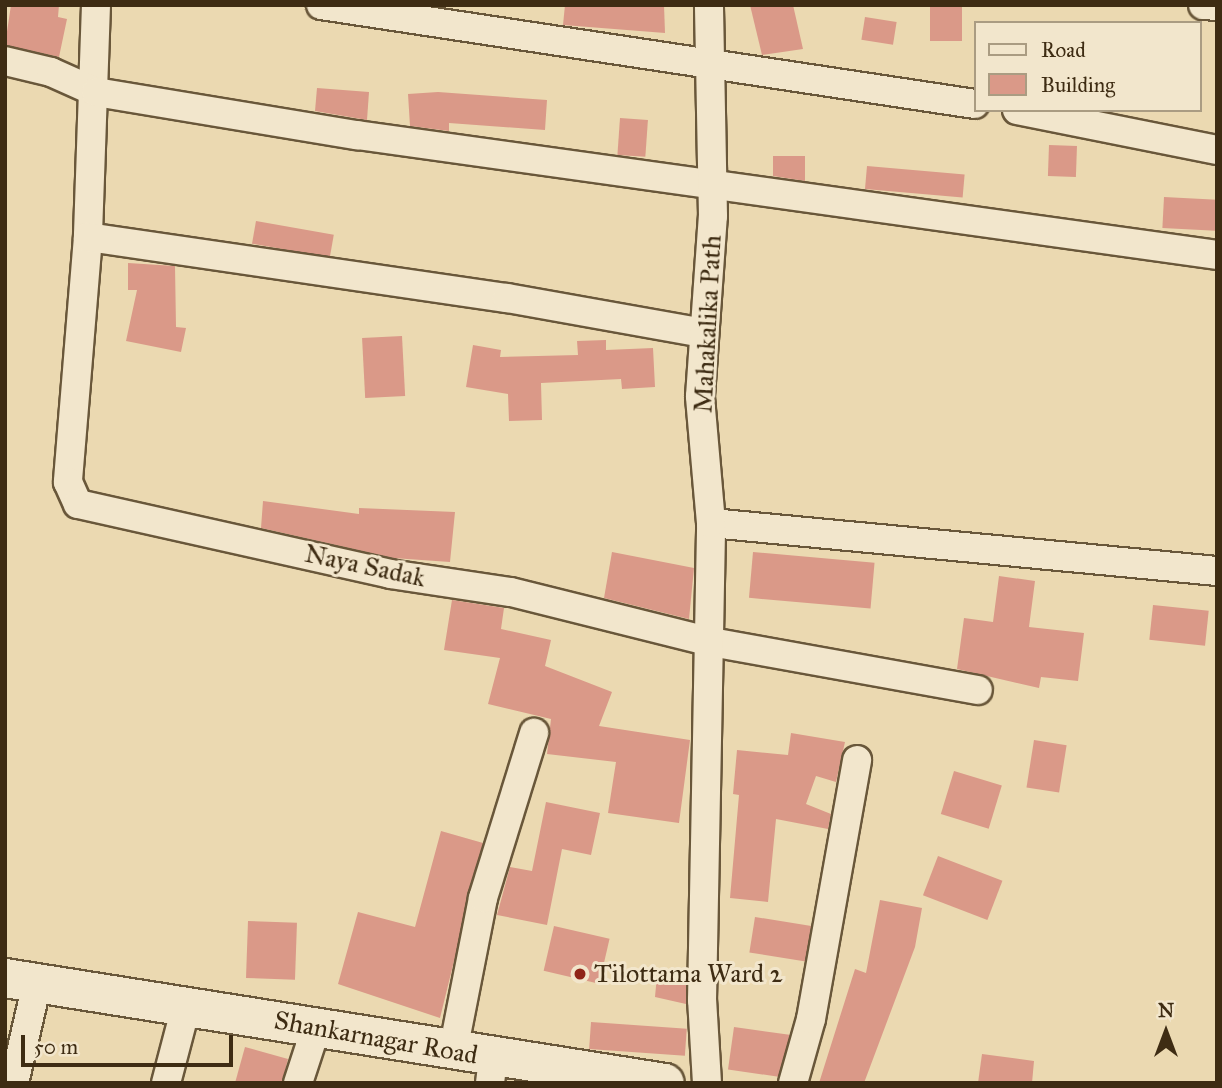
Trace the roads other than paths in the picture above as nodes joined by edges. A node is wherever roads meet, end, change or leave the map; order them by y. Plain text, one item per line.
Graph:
1 (96, 5) edge
2 (321, 5) edge
3 (709, 5) edge
4 (1203, 5) edge
5 (1217, 6) edge
6 (5, 61) edge
7 (711, 64) junction
8 (96, 92) junction
9 (974, 104) edge
10 (1027, 112) edge
11 (1217, 150) edge
12 (711, 186) junction
13 (88, 237) junction
14 (1217, 255) edge
15 (703, 333) junction
16 (711, 523) junction
17 (1217, 570) edge
18 (711, 642) junction
19 (978, 690) dead end
20 (534, 733) dead end
21 (857, 760) dead end
22 (21, 981) edge
23 (186, 1007) junction
24 (316, 1028) junction
25 (453, 1051) junction
26 (492, 1070) edge
27 (614, 1080) edge
28 (14, 1083) edge
29 (166, 1083) edge
30 (298, 1083) edge
31 (665, 1083) edge
32 (707, 1083) edge
33 (793, 1083) edge

1 - 8 street, Naya Sadak
2 - 7 street
3 - 7 street, Mahakalika Path
4 - 5 street
6 - 8 street
7 - 9 street
7 - 12 street, Mahakalika Path
8 - 12 street
8 - 13 street, Naya Sadak
10 - 11 street
12 - 14 street
12 - 15 street, Mahakalika Path
13 - 15 street
13 - 18 street, Naya Sadak
15 - 16 street, Mahakalika Path
16 - 17 street
16 - 18 street, Mahakalika Path
18 - 19 street
18 - 32 street
20 - 25 street
21 - 33 street
22 - 23 street, Shankarnagar Road
22 - 28 street
23 - 24 street, Shankarnagar Road
23 - 29 street
24 - 25 street, Shankarnagar Road
24 - 30 street
25 - 26 street, Shankarnagar Road
26 - 27 street, Shankarnagar Road
27 - 31 street, Shankarnagar Road

